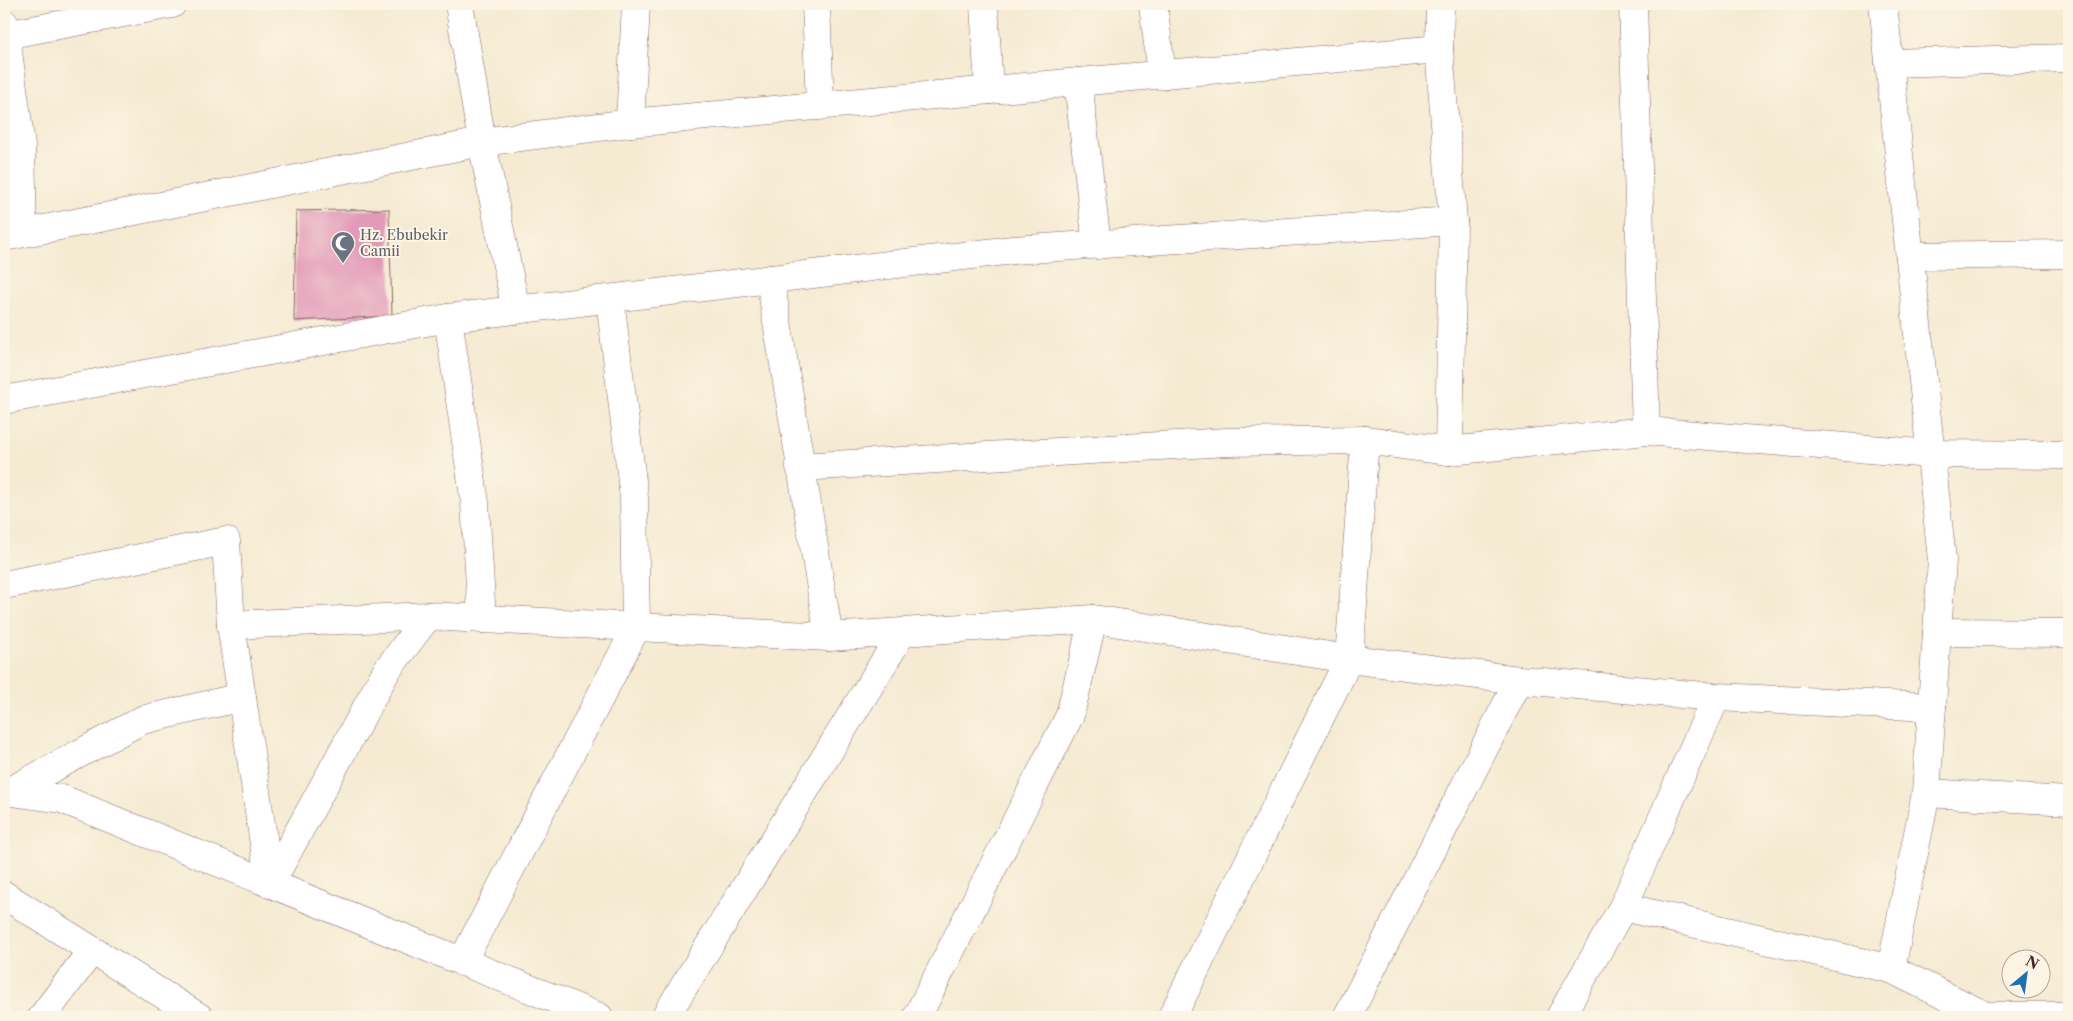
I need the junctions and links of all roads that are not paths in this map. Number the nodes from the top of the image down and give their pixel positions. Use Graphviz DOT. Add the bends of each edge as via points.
graph roads {
  1 [pos="172,4"];
  2 [pos="460,4"];
  3 [pos="636,4"];
  4 [pos="816,4"];
  5 [pos="984,4"];
  6 [pos="1153,4"];
  7 [pos="1440,4"];
  8 [pos="1633,4"];
  9 [pos="1883,4"];
  10 [pos="5,29"];
  11 [pos="1439,49"];
  12 [pos="2069,58"];
  13 [pos="1889,63"];
  14 [pos="1162,75"];
  15 [pos="1078,82"];
  16 [pos="989,90"];
  17 [pos="820,106"];
  18 [pos="630,123"];
  19 [pos="482,142"];
  20 [pos="1453,221"];
  21 [pos="14,235"];
  22 [pos="1097,245"];
  23 [pos="2069,254"];
  24 [pos="1910,256"];
  25 [pos="770,279"];
  26 [pos="610,299"];
  27 [pos="516,310"];
  28 [pos="448,318"];
  29 [pos="4,400"];
  30 [pos="1646,432"];
  31 [pos="1365,440"];
  32 [pos="1449,451"];
  33 [pos="1931,454"];
  34 [pos="2069,455"];
  35 [pos="800,467"];
  36 [pos="4,585"];
  37 [pos="428,616"];
  38 [pos="482,619"];
  39 [pos="1093,619"];
  40 [pos="231,625"];
  41 [pos="636,628"];
  42 [pos="902,632"];
  43 [pos="1937,632"];
  44 [pos="2069,632"];
  45 [pos="829,637"];
  46 [pos="1350,659"];
  47 [pos="1519,680"];
  48 [pos="242,697"];
  49 [pos="1716,697"];
  50 [pos="1932,707"];
  51 [pos="6,792"];
  52 [pos="1926,793"];
  53 [pos="2069,802"];
  54 [pos="270,884"];
  55 [pos="4,895"];
  56 [pos="1623,907"];
  57 [pos="92,950"];
  58 [pos="462,962"];
  59 [pos="1891,969"];
  60 [pos="2069,1016"];
  61 [pos="42,1017"];
  62 [pos="199,1017"];
  63 [pos="599,1017"];
  64 [pos="665,1017"];
  65 [pos="917,1017"];
  66 [pos="1172,1017"];
  67 [pos="1347,1017"];
  68 [pos="1560,1017"];
  69 [pos="1986,1017"];
  1 -- 10 [label="street"];
  2 -- 19 [label="street"];
  3 -- 18 [label="street"];
  4 -- 17 [label="street"];
  5 -- 16 [label="street"];
  6 -- 14 [label="street"];
  7 -- 11 [label="street"];
  8 -- 30 [label="street"];
  9 -- 13 [label="street"];
  10 -- 21 [label="street" via="21,146"];
  11 -- 14 [label="street"];
  11 -- 20 [label="street"];
  12 -- 13 [label="street"];
  13 -- 24 [label="street"];
  14 -- 15 [label="street"];
  15 -- 16 [label="street"];
  15 -- 22 [label="street"];
  16 -- 17 [label="street"];
  17 -- 18 [label="street"];
  18 -- 19 [label="street"];
  19 -- 21 [label="street"];
  19 -- 27 [label="street"];
  20 -- 22 [label="street"];
  20 -- 32 [label="street"];
  22 -- 25 [label="street" via="1013,250"];
  23 -- 24 [label="street"];
  24 -- 33 [label="street"];
  25 -- 26 [label="street"];
  25 -- 35 [label="street"];
  26 -- 27 [label="street"];
  26 -- 41 [label="street" via="634,498"];
  27 -- 28 [label="street"];
  28 -- 29 [label="street"];
  28 -- 38 [label="street" via="475,503"];
  30 -- 32 [label="street"];
  30 -- 33 [label="street"];
  31 -- 32 [label="street"];
  31 -- 35 [label="street" via="1227,442"];
  31 -- 46 [label="street"];
  33 -- 34 [label="street"];
  33 -- 43 [label="street" via="1942,560"];
  35 -- 45 [label="street"];
  36 -- 40 [label="street" via="226,541"];
  37 -- 38 [label="street"];
  37 -- 40 [label="street"];
  37 -- 54 [label="street" via="387,670"];
  38 -- 41 [label="street"];
  39 -- 42 [label="street"];
  39 -- 46 [label="street"];
  39 -- 65 [label="street" via="1070,715"];
  40 -- 48 [label="street"];
  41 -- 45 [label="street"];
  41 -- 58 [label="street"];
  42 -- 45 [label="street"];
  42 -- 64 [label="street"];
  43 -- 44 [label="street"];
  43 -- 50 [label="street"];
  46 -- 47 [label="street"];
  46 -- 66 [label="street"];
  47 -- 49 [label="street"];
  47 -- 67 [label="street"];
  48 -- 51 [label="street" via="142,720"];
  48 -- 54 [label="street"];
  49 -- 50 [label="street"];
  49 -- 56 [label="street"];
  50 -- 52 [label="street"];
  51 -- 54 [label="street" via="62,799"];
  52 -- 53 [label="street"];
  52 -- 59 [label="street"];
  54 -- 58 [label="street"];
  55 -- 57 [label="street"];
  56 -- 59 [label="street"];
  56 -- 68 [label="street"];
  57 -- 61 [label="street"];
  57 -- 62 [label="street"];
  58 -- 63 [label="street"];
  59 -- 69 [label="street"];
  60 -- 69 [label="street"];
}
